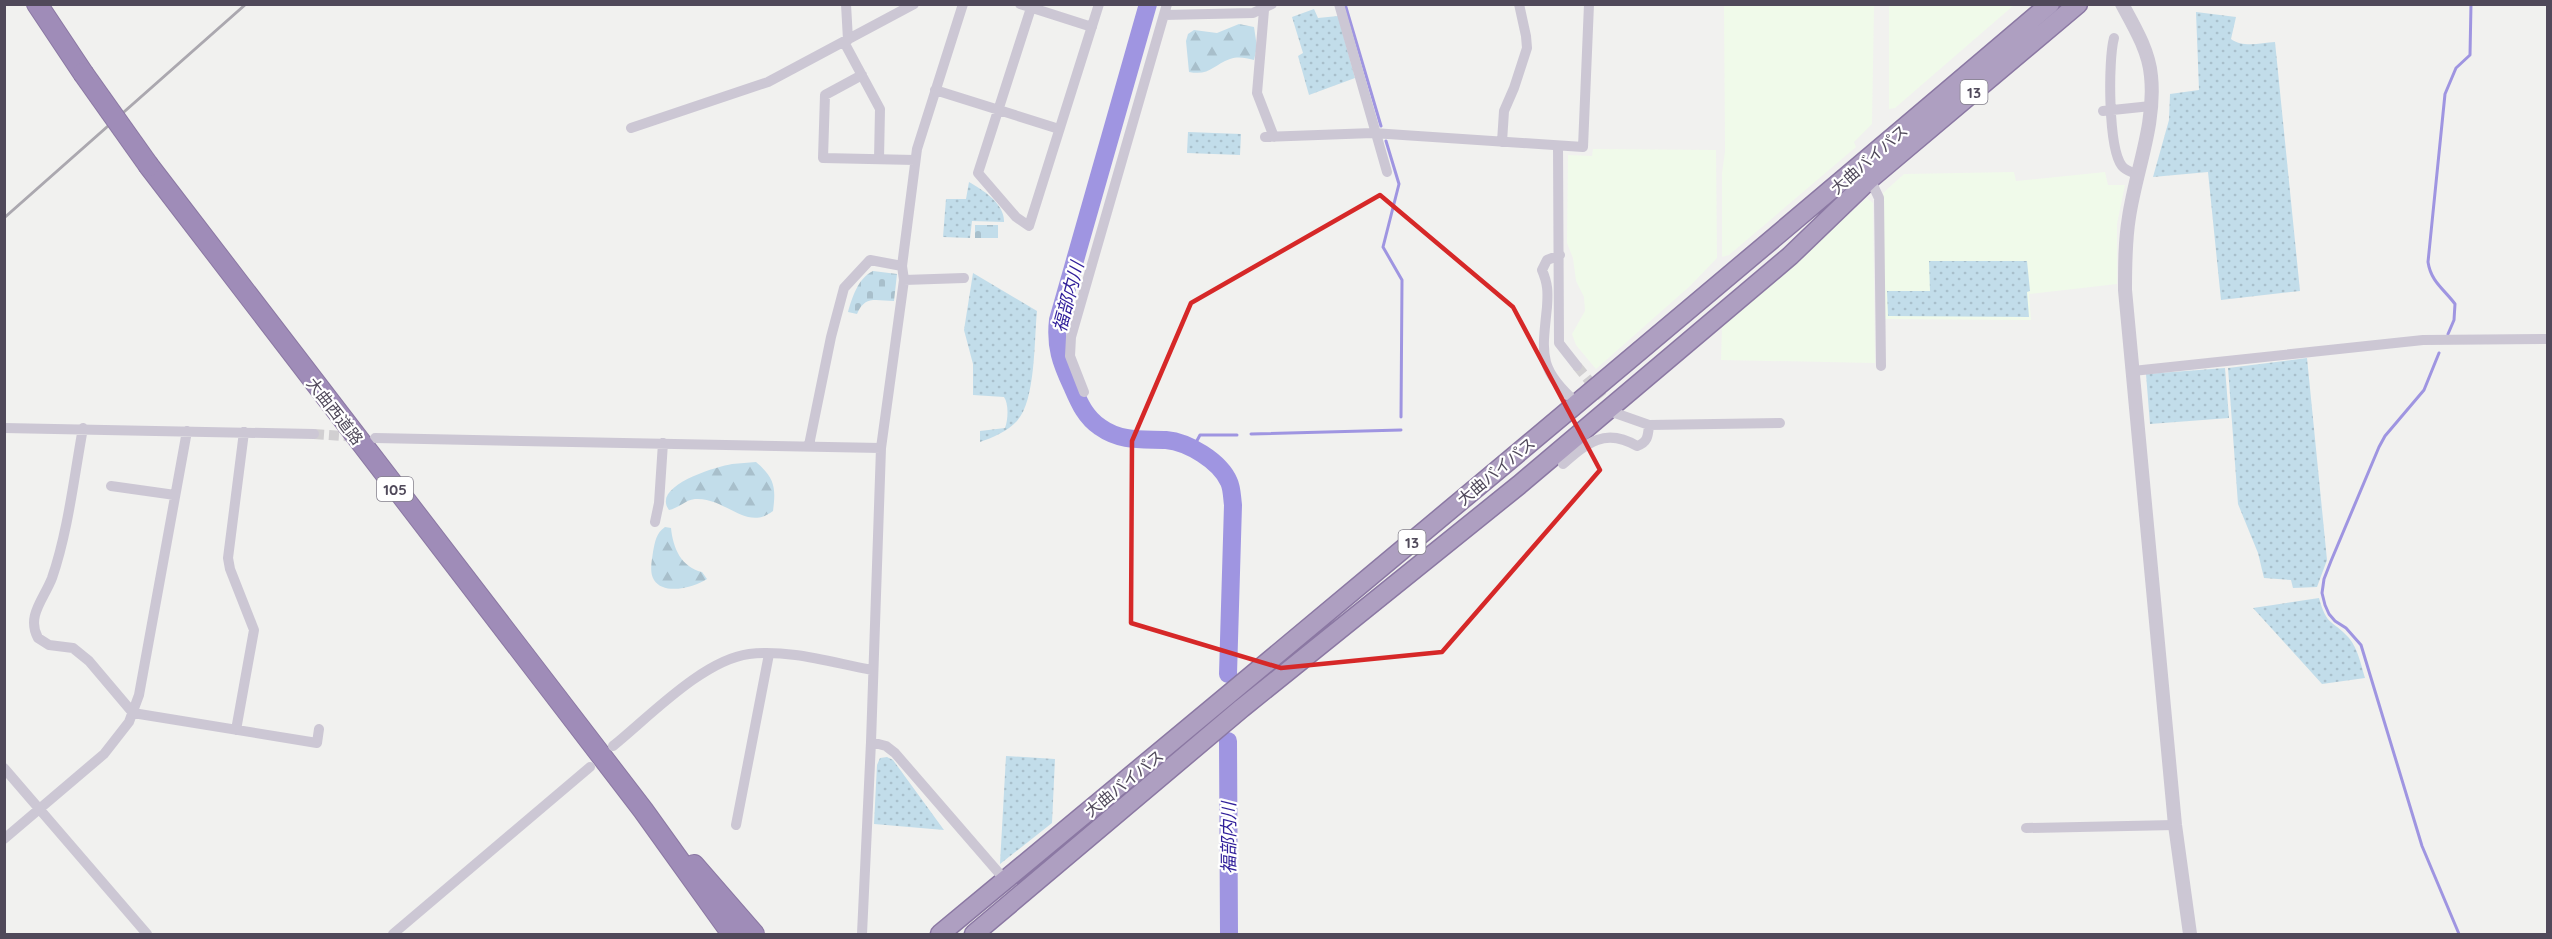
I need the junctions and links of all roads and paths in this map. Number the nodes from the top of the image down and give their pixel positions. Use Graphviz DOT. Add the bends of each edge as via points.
graph roads {
  1 [pos="37,4"];
  2 [pos="846,4"];
  3 [pos="914,4"];
  4 [pos="963,4"];
  5 [pos="1020,4"];
  6 [pos="1099,4"];
  7 [pos="1339,4"];
  8 [pos="1519,4"];
  9 [pos="1588,4"];
  10 [pos="2050,4"];
  11 [pos="2078,4"];
  12 [pos="2122,4"];
  13 [pos="1268,7"];
  14 [pos="1031,8"];
  15 [pos="1165,10"];
  16 [pos="1092,27"];
  17 [pos="2114,38"];
  18 [pos="846,41"];
  19 [pos="862,75"];
  20 [pos="935,90"];
  21 [pos="2151,106"];
  22 [pos="999,110"];
  23 [pos="2108,110"];
  24 [pos="631,128"];
  25 [pos="1059,129"];
  26 [pos="1377,134"];
  27 [pos="1503,142"];
  28 [pos="1558,146"];
  29 [pos="879,159"];
  30 [pos="915,160"];
  31 [pos="1387,172"];
  32 [pos="2138,175"];
  33 [pos="1870,178"];
  34 [pos="1560,255"];
  35 [pos="902,266"];
  36 [pos="964,278"];
  37 [pos="904,280"];
  38 [pos="2547,339"];
  39 [pos="1577,366"];
  40 [pos="1881,366"];
  41 [pos="2133,371"];
  42 [pos="1084,392"];
  43 [pos="1577,403"];
  44 [pos="1615,413"];
  45 [pos="1780,423"];
  46 [pos="1648,425"];
  47 [pos="4,428"];
  48 [pos="83,428"];
  49 [pos="187,430"];
  50 [pos="244,432"];
  51 [pos="314,434"];
  52 [pos="375,438"];
  53 [pos="663,443"];
  54 [pos="809,445"];
  55 [pos="881,448"];
  56 [pos="1561,450"];
  57 [pos="111,486"];
  58 [pos="175,495"];
  59 [pos="655,522"];
  60 [pos="769,654"];
  61 [pos="872,670"];
  62 [pos="133,713"];
  63 [pos="319,729"];
  64 [pos="236,730"];
  65 [pos="871,742"];
  66 [pos="613,746"];
  67 [pos="590,767"];
  68 [pos="4,768"];
  69 [pos="40,809"];
  70 [pos="643,810"];
  71 [pos="736,825"];
  72 [pos="2175,825"];
  73 [pos="2026,828"];
  74 [pos="4,839"];
  75 [pos="1005,880"];
  76 [pos="147,934"];
  77 [pos="393,934"];
  78 [pos="732,934"];
  79 [pos="754,934"];
  80 [pos="862,934"];
  81 [pos="940,934"];
  82 [pos="974,934"];
  83 [pos="2190,934"];
  1 -- 70 [label="highway, 大曲西道路 / 105, bridge" via="149,166"];
  2 -- 18 [label="street"];
  3 -- 18 [label="street"];
  4 -- 20 [label="street"];
  5 -- 14 [label="street"];
  6 -- 16 [label="street"];
  7 -- 26 [label="street"];
  8 -- 27 [label="street" via="1527,48 1504,111"];
  9 -- 28 [label="street" via="1583,147"];
  10 -- 43 [label="highway, 大曲バイパス / 13"];
  11 -- 33 [label="highway, 大曲バイパス / 13"];
  12 -- 21 [label="street" via="2145,52 2151,74"];
  13 -- 15 [label="street" via="1253,13"];
  13 -- 26 [label="street" via="1257,93 1270,137"];
  14 -- 16 [label="street"];
  14 -- 22 [label="street"];
  15 -- 42 [label="street" via="1071,337 1070,356"];
  16 -- 25 [label="street"];
  17 -- 23 [label="street"];
  18 -- 19 [label="street"];
  18 -- 24 [label="street" via="768,82"];
  19 -- 29 [label="street" via="880,109"];
  19 -- 29 [label="street" via="825,95 823,158"];
  20 -- 22 [label="street"];
  20 -- 30 [label="street"];
  21 -- 23 [label="street"];
  21 -- 32 [label="street"];
  22 -- 25 [label="street"];
  22 -- 25 [label="street" via="978,173 1016,218 1029,226"];
  23 -- 32 [label="street" via="2117,157 2126,170"];
  26 -- 27 [label="street"];
  26 -- 31 [label="street"];
  27 -- 28 [label="street"];
  28 -- 34 [label="street"];
  29 -- 30 [label="street"];
  30 -- 35 [label="street"];
  32 -- 41 [label="street" via="2125,254"];
  33 -- 40 [label="street" via="1879,198"];
  33 -- 56 [label="highway, 大曲バイパス / 13" via="1790,256"];
  34 -- 39 [label="street" via="1559,343"];
  34 -- 43 [label="street" via="1547,260 1542,270 1549,285 1543,353 1551,375"];
  35 -- 37 [label="street"];
  35 -- 54 [label="street" via="870,260 844,288"];
  36 -- 37 [label="street"];
  37 -- 55 [label="street"];
  38 -- 41 [label="street" via="2423,340"];
  41 -- 72 [label="street"];
  43 -- 75 [label="highway, 大曲バイパス / 13"];
  44 -- 46 [label="street"];
  45 -- 46 [label="street"];
  46 -- 56 [label="street" via="1648,437 1637,446 1612,437 1596,439 1563,464"];
  47 -- 48 [label="street"];
  48 -- 49 [label="street"];
  48 -- 62 [label="street" via="65,533 33,626 42,642 69,646 89,661"];
  49 -- 50 [label="street"];
  49 -- 58 [label="street"];
  50 -- 51 [label="street"];
  50 -- 64 [label="street" via="228,558 254,630"];
  52 -- 53 [label="street"];
  53 -- 54 [label="street"];
  53 -- 59 [label="street"];
  54 -- 55 [label="street"];
  55 -- 61 [label="street"];
  56 -- 82 [label="highway, 大曲バイパス / 13" via="1242,708"];
  57 -- 58 [label="street"];
  58 -- 62 [label="street"];
  60 -- 61 [label="street"];
  60 -- 66 [label="street" via="747,654 702,673"];
  60 -- 71 [label="street"];
  61 -- 65 [label="street"];
  62 -- 64 [label="street"];
  62 -- 69 [label="street" via="104,754"];
  63 -- 64 [label="street" via="317,743"];
  65 -- 75 [label="street" via="895,753"];
  65 -- 80 [label="street"];
  67 -- 77 [label="street"];
  68 -- 69 [label="street"];
  69 -- 74 [label="street"];
  69 -- 76 [label="street"];
  70 -- 78 [label="highway"];
  70 -- 79 [label="highway"];
  72 -- 73 [label="street"];
  72 -- 83 [label="street"];
  75 -- 81 [label="highway, 大曲バイパス / 13"];
}
